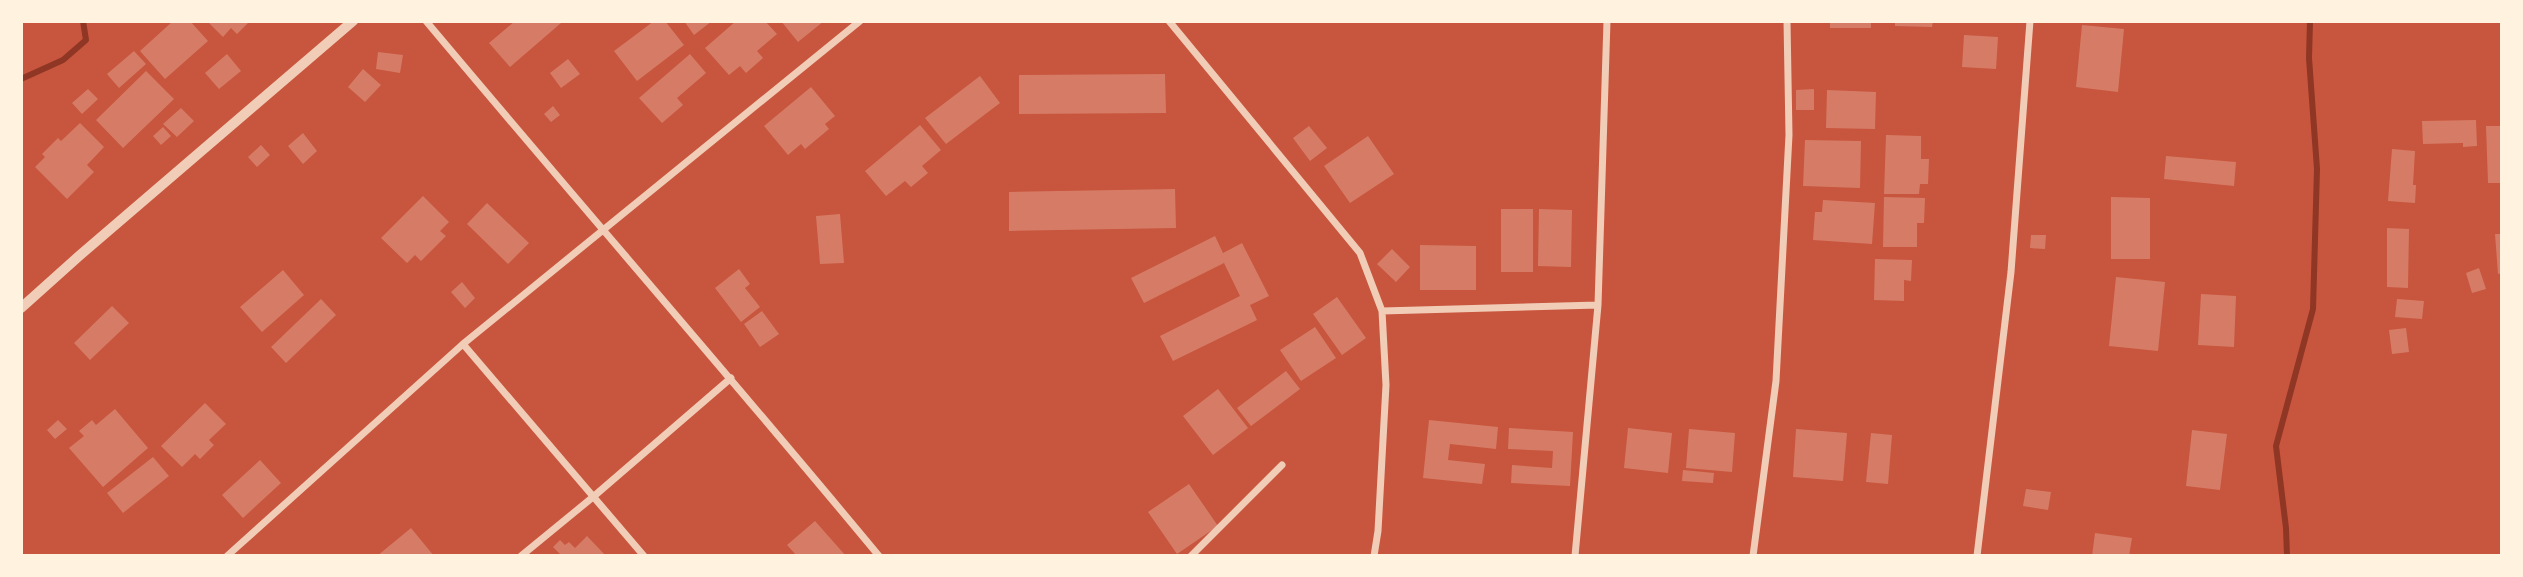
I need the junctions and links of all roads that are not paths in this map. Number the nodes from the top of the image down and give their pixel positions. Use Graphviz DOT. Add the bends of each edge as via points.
graph roads {
  1 [pos="353,21"];
  2 [pos="426,21"];
  3 [pos="860,21"];
  4 [pos="1169,21"];
  5 [pos="1607,21"];
  6 [pos="1787,21"];
  7 [pos="2030,21"];
  8 [pos="602,230"];
  9 [pos="1598,305"];
  10 [pos="21,308"];
  11 [pos="1382,311"];
  12 [pos="463,344"];
  13 [pos="731,377"];
  14 [pos="1282,465"];
  15 [pos="593,497"];
  16 [pos="227,556"];
  17 [pos="521,556"];
  18 [pos="644,556"];
  19 [pos="879,556"];
  20 [pos="1191,556"];
  21 [pos="1374,556"];
  22 [pos="1575,556"];
  23 [pos="1754,556"];
  24 [pos="1978,556"];
  1 -- 10 [label="street"];
  2 -- 8 [label="street"];
  3 -- 8 [label="street"];
  4 -- 11 [label="street" via="1360,253"];
  5 -- 9 [label="street"];
  6 -- 23 [label="street" via="1789,135 1776,367"];
  7 -- 24 [label="street" via="2011,272"];
  8 -- 12 [label="street"];
  8 -- 13 [label="street"];
  9 -- 11 [label="street"];
  9 -- 22 [label="street"];
  11 -- 21 [label="street" via="1387,386"];
  12 -- 15 [label="street"];
  12 -- 16 [label="street"];
  13 -- 15 [label="street"];
  13 -- 19 [label="street"];
  14 -- 20 [label="street"];
  15 -- 17 [label="street"];
  15 -- 18 [label="street"];
}
